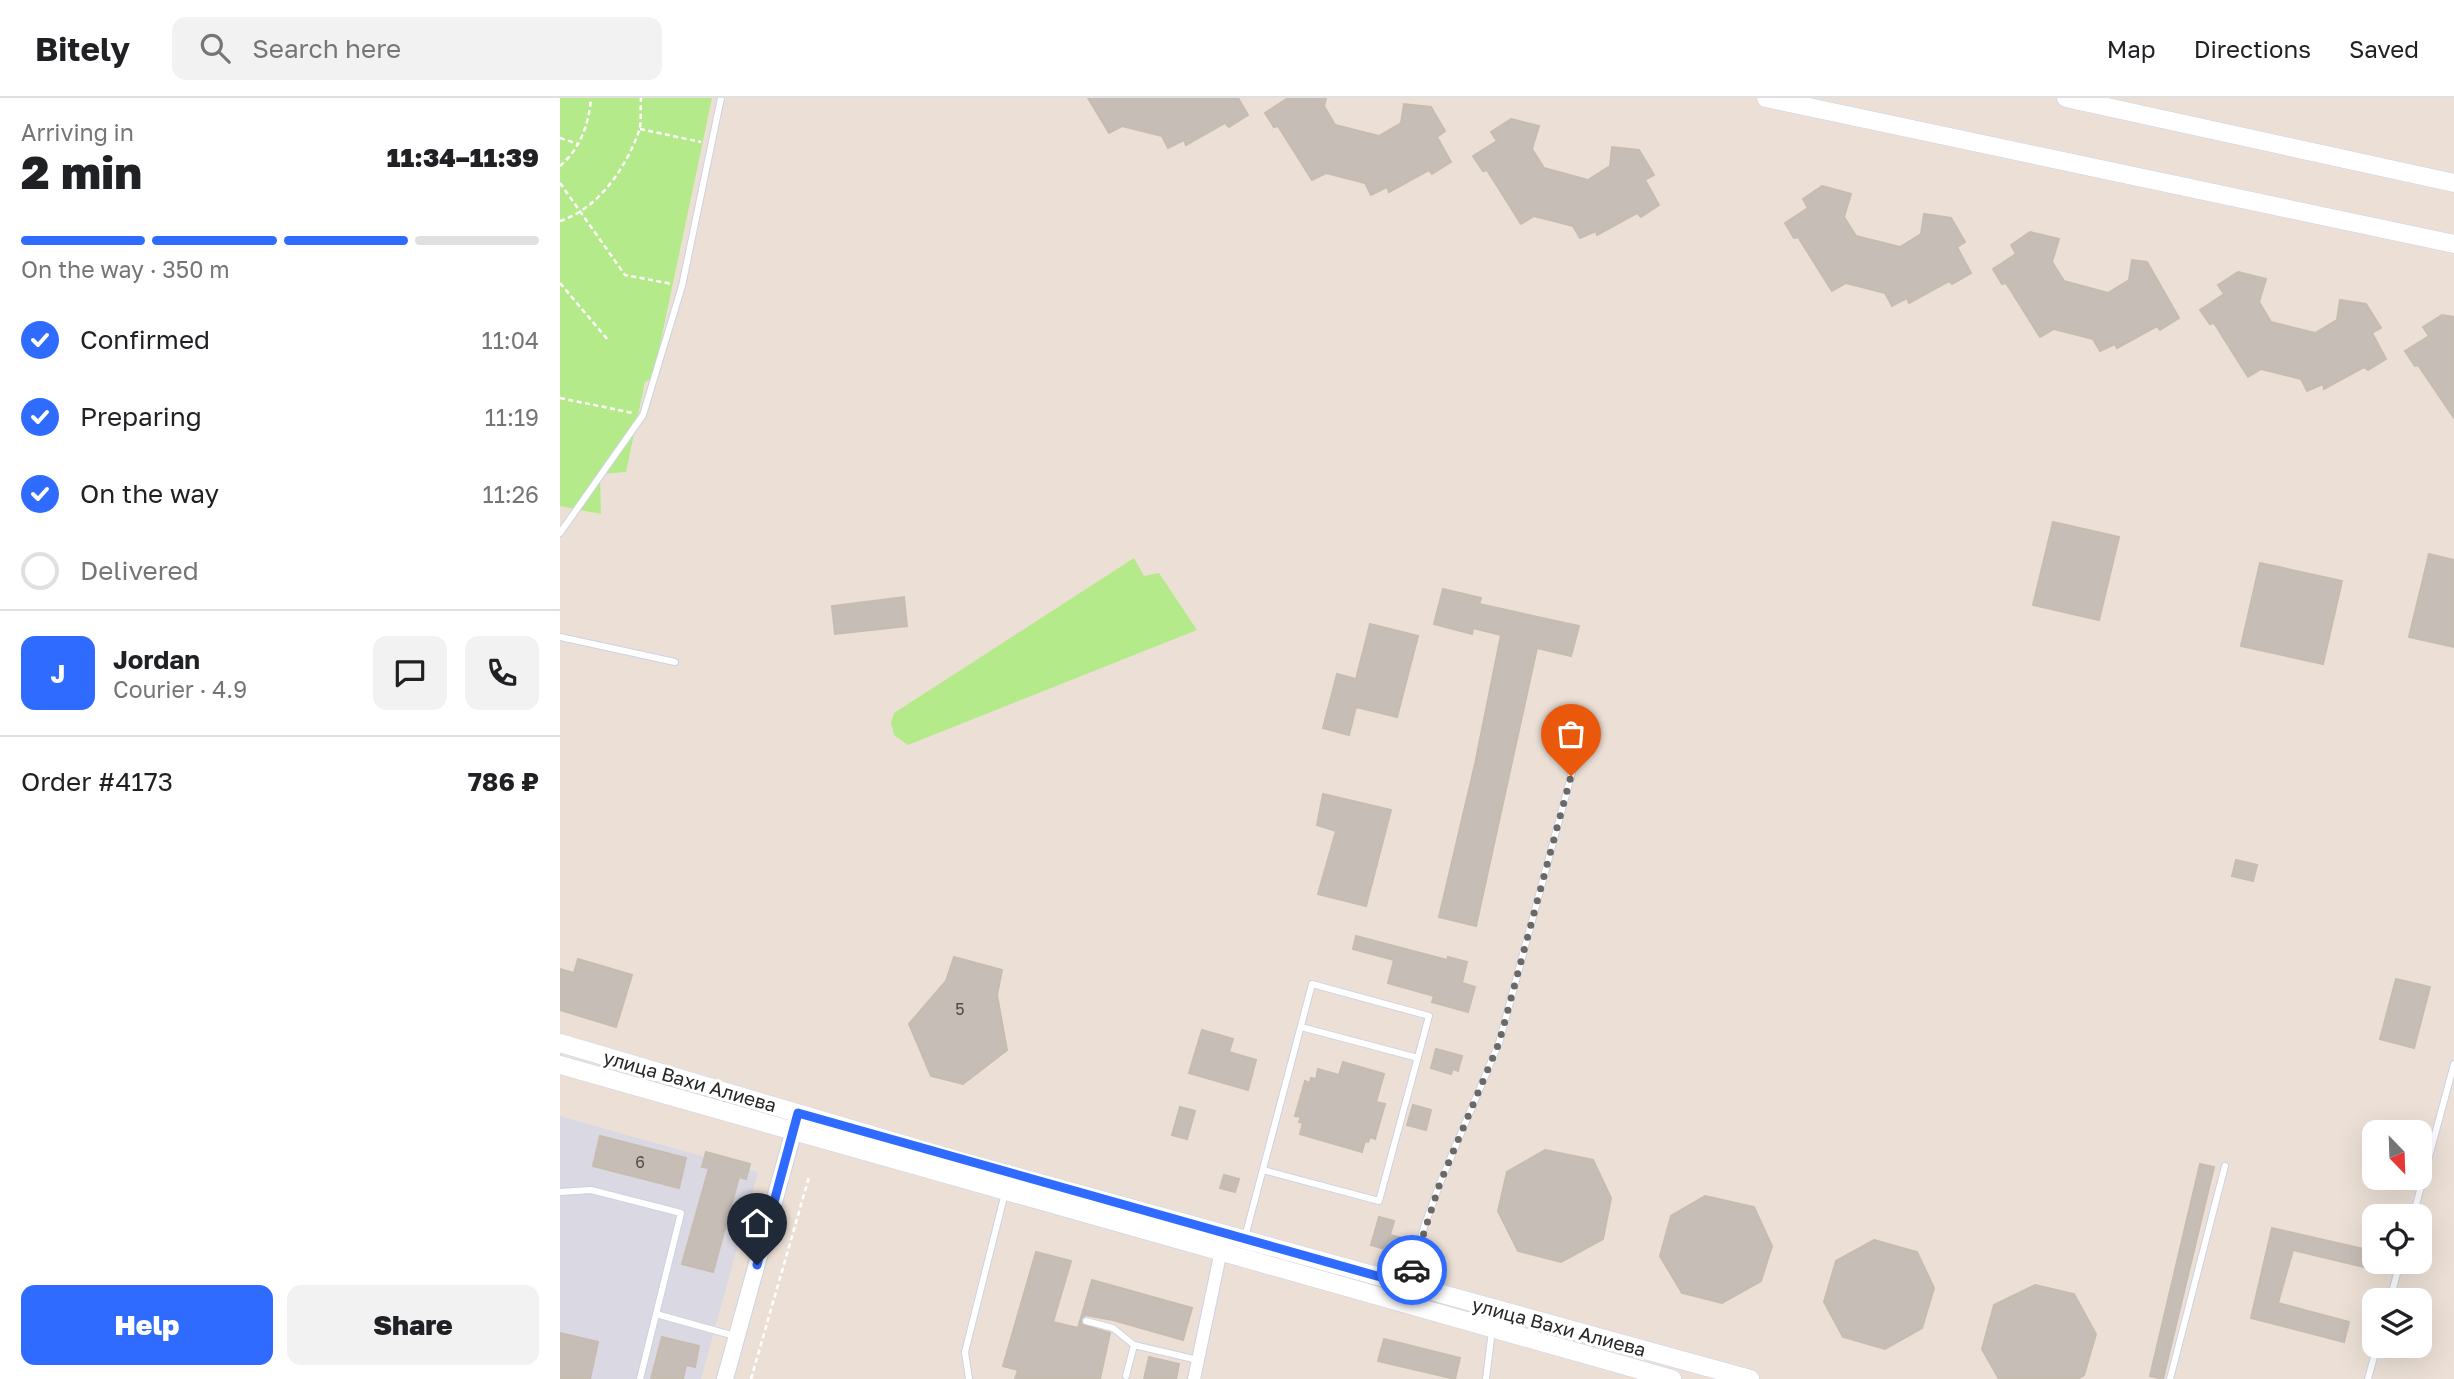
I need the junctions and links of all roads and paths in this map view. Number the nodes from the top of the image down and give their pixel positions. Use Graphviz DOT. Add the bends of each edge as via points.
graph roads {
  1 [pos="591,98"];
  2 [pos="641,98"];
  3 [pos="721,98"];
  4 [pos="1766,98"];
  5 [pos="2066,98"];
  6 [pos="640,129"];
  7 [pos="560,138"];
  8 [pos="578,144"];
  9 [pos="711,144"];
  10 [pos="560,166"];
  11 [pos="560,183"];
  12 [pos="2454,183"];
  13 [pos="581,210"];
  14 [pos="560,221"];
  15 [pos="2454,244"];
  16 [pos="560,283"];
  17 [pos="682,286"];
  18 [pos="608,341"];
  19 [pos="560,398"];
  20 [pos="643,415"];
  21 [pos="560,533"];
  22 [pos="560,637"];
  23 [pos="676,662"];
  24 [pos="1578,750"];
  25 [pos="1301,1027"];
  26 [pos="560,1043"];
  27 [pos="1418,1058"];
  28 [pos="2454,1064"];
  29 [pos="560,1065"];
  30 [pos="798,1113"];
  31 [pos="794,1131"];
  32 [pos="2225,1166"];
  33 [pos="1263,1170"];
  34 [pos="809,1177"];
  35 [pos="1006,1191"];
  36 [pos="560,1192"];
  37 [pos="2416,1204"];
  38 [pos="1225,1232"];
  39 [pos="1245,1237"];
  40 [pos="1221,1251"];
  41 [pos="1409,1285"];
  42 [pos="656,1314"];
  43 [pos="1086,1321"];
  44 [pos="1493,1328"];
  45 [pos="737,1336"];
  46 [pos="1134,1345"];
  47 [pos="2374,1358"];
  48 [pos="1198,1360"];
  49 [pos="1126,1377"];
  50 [pos="640,1379"];
  51 [pos="726,1379"];
  52 [pos="751,1379"];
  53 [pos="969,1379"];
  54 [pos="1194,1379"];
  55 [pos="1486,1379"];
  56 [pos="1672,1379"];
  57 [pos="1751,1379"];
  58 [pos="2170,1379"];
  59 [pos="2368,1379"];
  1 -- 8 [label="path" via="590,118"];
  2 -- 6 [label="path"];
  3 -- 9 [label="lane"];
  4 -- 15 [label="main road"];
  5 -- 12 [label="main road"];
  6 -- 9 [label="path"];
  6 -- 13 [label="path" via="604,192"];
  7 -- 8 [label="path"];
  8 -- 10 [label="path"];
  9 -- 17 [label="lane"];
  11 -- 13 [label="path"];
  13 -- 14 [label="path"];
  13 -- 17 [label="path" via="625,275"];
  16 -- 18 [label="path"];
  17 -- 20 [label="lane"];
  19 -- 20 [label="path"];
  20 -- 21 [label="lane"];
  22 -- 23 [label="lane"];
  24 -- 41 [label="lane" via="1499,1043 1440,1183"];
  25 -- 27 [label="lane"];
  25 -- 27 [label="lane" via="1312,984 1429,1016"];
  25 -- 33 [label="lane"];
  26 -- 30 [label="main road, улица Вахи Алиева"];
  27 -- 33 [label="lane" via="1378,1201"];
  28 -- 37 [label="lane"];
  29 -- 31 [label="main road, улица Вахи Алиева"];
  30 -- 31 [label="street"];
  30 -- 38 [label="main road, улица Вахи Алиева"];
  31 -- 35 [label="main road, улица Вахи Алиева"];
  31 -- 45 [label="street"];
  32 -- 58 [label="lane"];
  33 -- 39 [label="lane"];
  34 -- 52 [label="path"];
  35 -- 40 [label="main road, улица Вахи Алиева"];
  35 -- 53 [label="lane" via="965,1352"];
  36 -- 42 [label="lane" via="591,1191 681,1213"];
  38 -- 39 [label="main road, улица Вахи Алиева"];
  38 -- 40 [label="street"];
  39 -- 41 [label="main road, улица Вахи Алиева"];
  40 -- 44 [label="main road, улица Вахи Алиева"];
  40 -- 48 [label="street"];
  41 -- 57 [label="main road, улица Вахи Алиева"];
  42 -- 45 [label="lane"];
  42 -- 50 [label="lane"];
  43 -- 46 [label="lane" via="1113,1328"];
  44 -- 55 [label="lane"];
  44 -- 56 [label="main road, улица Вахи Алиева"];
  45 -- 51 [label="street"];
  46 -- 48 [label="lane"];
  46 -- 49 [label="lane"];
  47 -- 59 [label="lane"];
  48 -- 54 [label="street"];
}
